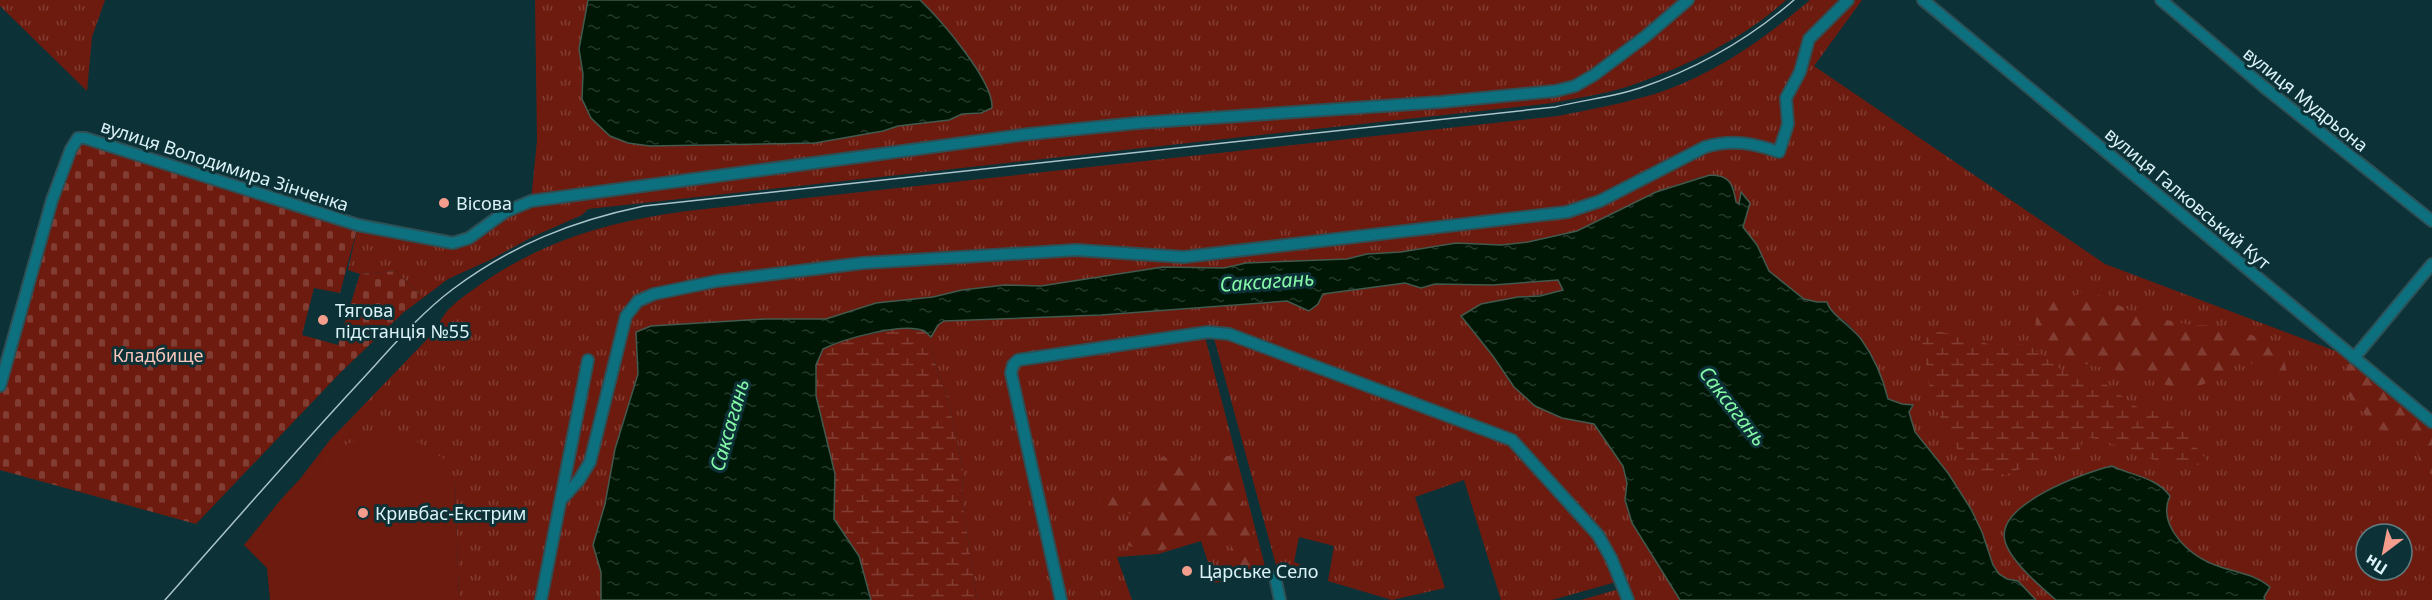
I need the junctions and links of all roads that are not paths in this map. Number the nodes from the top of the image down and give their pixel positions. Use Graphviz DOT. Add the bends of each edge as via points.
graph roads {
  1 [pos="1688,0"];
  2 [pos="1848,0"];
  3 [pos="1923,0"];
  4 [pos="2161,0"];
  5 [pos="2432,221"];
  6 [pos="2432,264"];
  7 [pos="2354,358"];
  8 [pos="588,360"];
  9 [pos="0,386"];
  10 [pos="2432,422"];
  11 [pos="561,500"];
  12 [pos="1275,577"];
  13 [pos="541,600"];
  14 [pos="1061,600"];
  15 [pos="1280,600"];
  16 [pos="1628,600"];
  1 -- 9 [label="street, вулиця Володимира Зінченка" via="1594,75 1575,86 1555,90 1029,134 531,201 505,212 469,238 453,243 358,225 78,138 52,200"];
  2 -- 11 [label="street" via="1809,39 1800,72 1786,98 1788,124 1779,152 1738,142 1715,144 1600,201 1567,212 1184,257 1076,250 863,263 717,281 654,294 638,301 626,316 590,462"];
  3 -- 7 [label="street, вулиця Галковський Кут"];
  4 -- 5 [label="street, вулиця Мудрьона"];
  6 -- 7 [label="street"];
  7 -- 10 [label="street, вулиця Галковський Кут"];
  8 -- 11 [label="street"];
  11 -- 13 [label="street"];
  12 -- 15 [label="street"];
  14 -- 16 [label="street" via="1012,365 1018,360 1208,332 1229,334 1512,440 1598,535"];
}
